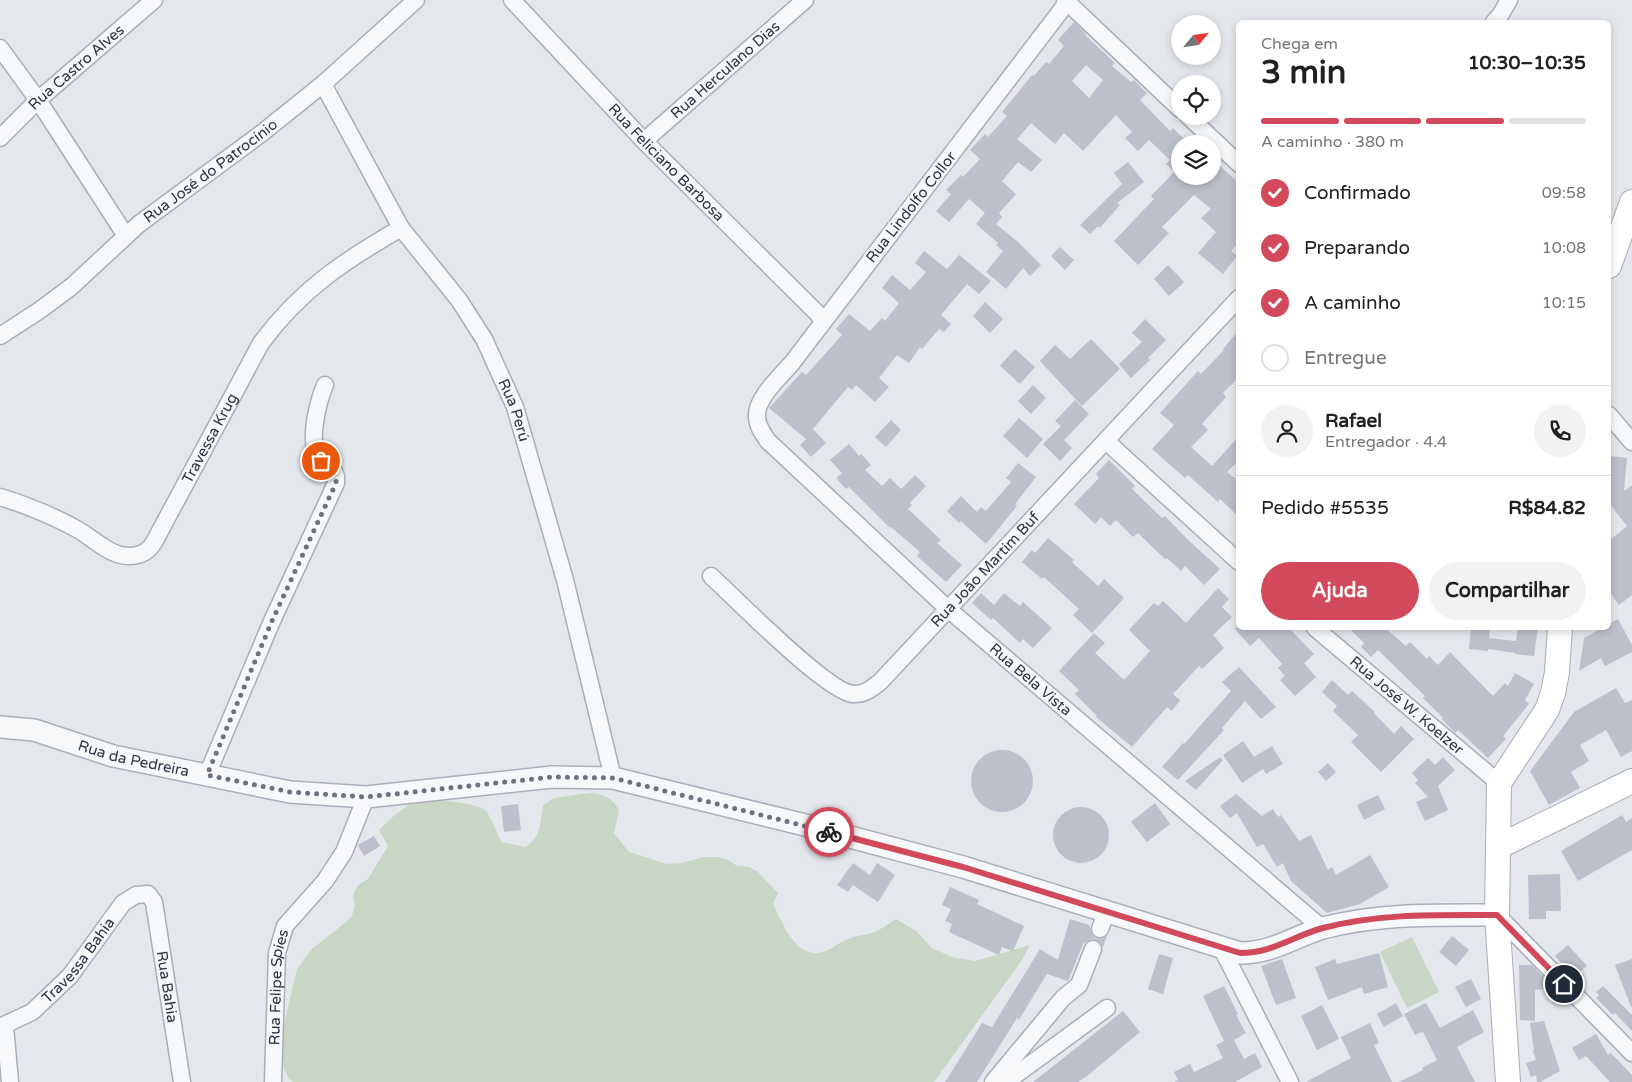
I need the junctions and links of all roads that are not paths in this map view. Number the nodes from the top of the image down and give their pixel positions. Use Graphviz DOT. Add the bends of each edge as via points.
graph roads {
  1 [pos="154,0"];
  2 [pos="416,0"];
  3 [pos="512,0"];
  4 [pos="805,0"];
  5 [pos="1509,0"];
  6 [pos="1067,1"];
  7 [pos="1496,20"];
  8 [pos="0,48"];
  9 [pos="323,84"];
  10 [pos="38,100"];
  11 [pos="1171,100"];
  12 [pos="1198,125"];
  13 [pos="0,138"];
  14 [pos="644,141"];
  15 [pos="1236,161"];
  16 [pos="1632,202"];
  17 [pos="401,228"];
  18 [pos="126,236"];
  19 [pos="1611,260"];
  20 [pos="1236,301"];
  21 [pos="824,320"];
  22 [pos="0,336"];
  23 [pos="325,385"];
  24 [pos="757,416"];
  25 [pos="1611,417"];
  26 [pos="1106,441"];
  27 [pos="1632,442"];
  28 [pos="0,496"];
  29 [pos="1236,559"];
  30 [pos="711,576"];
  31 [pos="948,609"];
  32 [pos="1317,630"];
  33 [pos="1560,630"];
  34 [pos="0,727"];
  35 [pos="207,775"];
  36 [pos="613,778"];
  37 [pos="1632,781"];
  38 [pos="1499,783"];
  39 [pos="366,797"];
  40 [pos="1498,847"];
  41 [pos="148,894"];
  42 [pos="1497,915"];
  43 [pos="1322,928"];
  44 [pos="1221,947"];
  45 [pos="1093,949"];
  46 [pos="1106,1008"];
  47 [pos="2,1026"];
  48 [pos="1632,1053"];
  49 [pos="10,1082"];
  50 [pos="182,1082"];
  51 [pos="274,1082"];
  52 [pos="993,1082"];
  53 [pos="1006,1082"];
  54 [pos="1290,1082"];
  55 [pos="1508,1082"];
  1 -- 10 [label="street, Rua Castro Alves"];
  2 -- 9 [label="street, Rua José do Patrocínio"];
  3 -- 14 [label="street, Rua Feliciano Barbosa"];
  4 -- 14 [label="street, Rua Herculano Dias"];
  5 -- 7 [label="street"];
  6 -- 11 [label="street"];
  6 -- 21 [label="street, Rua Lindolfo Collor"];
  8 -- 10 [label="street"];
  9 -- 17 [label="street, Rua Perú"];
  9 -- 18 [label="street, Rua José do Patrocínio"];
  10 -- 13 [label="street, Rua Castro Alves"];
  10 -- 18 [label="street"];
  12 -- 15 [label="street"];
  14 -- 21 [label="street, Rua Feliciano Barbosa"];
  16 -- 19 [label="main road"];
  17 -- 28 [label="street, Travessa Krug" via="350,258 279,319 262,343 154,545 140,555 118,554 76,528"];
  17 -- 36 [label="street, Rua Perú" via="459,300 484,339 515,407 565,580"];
  18 -- 22 [label="street, Rua José do Patrocínio" via="71,287"];
  20 -- 26 [label="street, Rua João Martim Buf"];
  21 -- 24 [label="street, Rua Lindolfo Collor" via="760,402"];
  23 -- 35 [label="street" via="315,414 315,446 321,461 334,471 336,483 272,621"];
  24 -- 31 [label="street, Rua Bela Vista" via="768,441"];
  25 -- 27 [label="street"];
  26 -- 29 [label="street"];
  26 -- 31 [label="street, Rua João Martim Buf"];
  30 -- 31 [label="street, Rua João Martim Buf" via="812,670 841,691 853,694 865,692 880,682"];
  31 -- 43 [label="street, Rua Bela Vista"];
  32 -- 38 [label="street, Rua José W. Koelzer"];
  33 -- 38 [label="main road" via="1557,672 1547,710"];
  34 -- 35 [label="street, Rua da Pedreira" via="34,730 113,756"];
  35 -- 39 [label="street, Rua da Pedreira" via="290,792"];
  36 -- 39 [label="street, Rua da Pedreira" via="552,777"];
  36 -- 44 [label="street, Rua da Pedreira" via="963,867 1104,920"];
  37 -- 40 [label="main road"];
  38 -- 40 [label="main road"];
  39 -- 51 [label="street, Rua Felipe Spies" via="344,852 325,881 285,926 277,953"];
  40 -- 42 [label="main road"];
  41 -- 47 [label="street, Travessa Bahia" via="136,894 123,903 70,976 32,1012"];
  41 -- 50 [label="street, Rua Bahia" via="154,902"];
  42 -- 43 [label="street, Rua da Pedreira" via="1405,915"];
  42 -- 48 [label="street"];
  42 -- 55 [label="main road"];
  43 -- 44 [label="street, Rua da Pedreira" via="1257,953 1240,953"];
  44 -- 54 [label="street"];
  45 -- 52 [label="street" via="1079,985 1063,998"];
  46 -- 53 [label="street"];
  47 -- 49 [label="street"];
}
